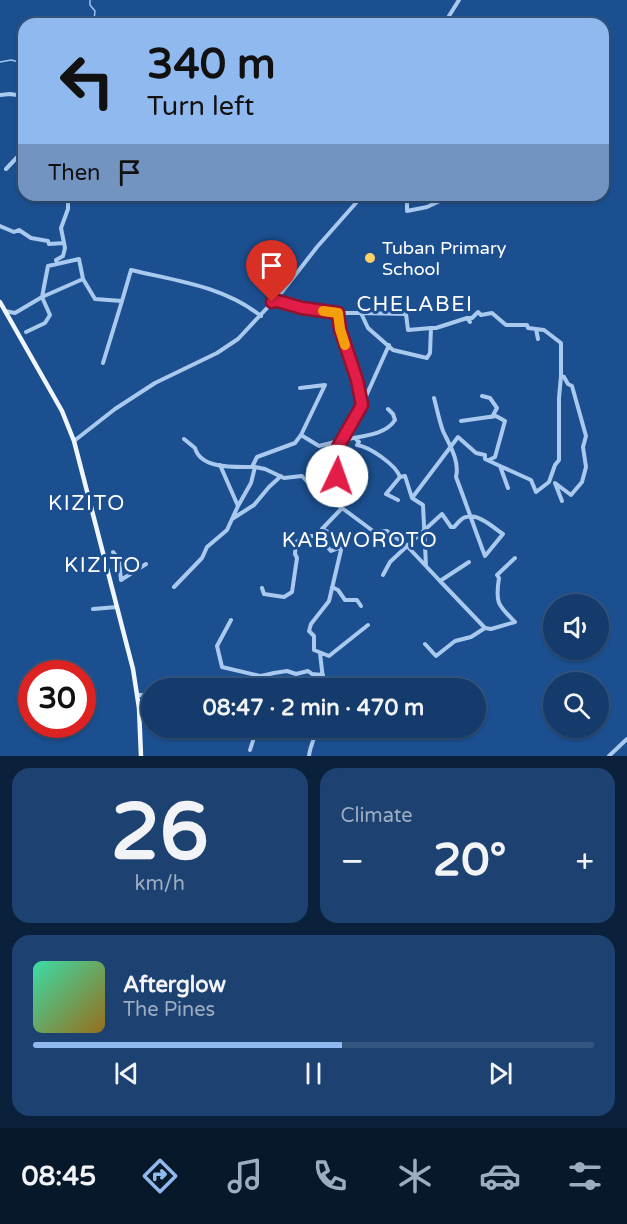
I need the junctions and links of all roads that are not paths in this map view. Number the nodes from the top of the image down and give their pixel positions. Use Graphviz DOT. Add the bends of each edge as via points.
graph roads {
  1 [pos="459,0"];
  2 [pos="448,18"];
  3 [pos="0,95"];
  4 [pos="18,95"];
  5 [pos="18,156"];
  6 [pos="6,169"];
  7 [pos="68,201"];
  8 [pos="358,201"];
  9 [pos="407,201"];
  10 [pos="440,201"];
  11 [pos="0,226"];
  12 [pos="64,243"];
  13 [pos="57,264"];
  14 [pos="83,279"];
  15 [pos="42,297"];
  16 [pos="274,300"];
  17 [pos="122,301"];
  18 [pos="0,302"];
  19 [pos="5,311"];
  20 [pos="338,313"];
  21 [pos="362,313"];
  22 [pos="261,316"];
  23 [pos="431,328"];
  24 [pos="536,329"];
  25 [pos="26,332"];
  26 [pos="538,339"];
  27 [pos="389,345"];
  28 [pos="104,363"];
  29 [pos="561,376"];
  30 [pos="300,388"];
  31 [pos="482,396"];
  32 [pos="434,398"];
  33 [pos="362,405"];
  34 [pos="388,409"];
  35 [pos="492,417"];
  36 [pos="461,422"];
  37 [pos="301,435"];
  38 [pos="354,438"];
  39 [pos="184,439"];
  40 [pos="342,440"];
  41 [pos="74,441"];
  42 [pos="338,447"];
  43 [pos="451,447"];
  44 [pos="488,460"];
  45 [pos="220,465"];
  46 [pos="500,466"];
  47 [pos="253,467"];
  48 [pos="281,476"];
  49 [pos="400,477"];
  50 [pos="507,488"];
  51 [pos="412,498"];
  52 [pos="398,500"];
  53 [pos="562,501"];
  54 [pos="238,506"];
  55 [pos="342,508"];
  56 [pos="471,517"];
  57 [pos="231,520"];
  58 [pos="424,530"];
  59 [pos="407,546"];
  60 [pos="339,548"];
  61 [pos="113,552"];
  62 [pos="515,558"];
  63 [pos="469,562"];
  64 [pos="146,564"];
  65 [pos="426,567"];
  66 [pos="383,575"];
  67 [pos="440,580"];
  68 [pos="174,586"];
  69 [pos="332,587"];
  70 [pos="262,588"];
  71 [pos="360,606"];
  72 [pos="117,607"];
  73 [pos="93,609"];
  74 [pos="231,620"];
  75 [pos="369,625"];
  76 [pos="485,628"];
  77 [pos="425,644"];
  78 [pos="320,652"];
  79 [pos="322,675"];
  80 [pos="260,676"];
  81 [pos="252,678"];
  82 [pos="322,678"];
  83 [pos="138,695"];
  84 [pos="254,738"];
  85 [pos="315,738"];
  86 [pos="627,739"];
  87 [pos="250,750"];
  88 [pos="141,756"];
  89 [pos="309,756"];
  90 [pos="609,756"];
  1 -- 2 [label="street"];
  3 -- 4 [label="street"];
  5 -- 6 [label="street"];
  7 -- 12 [label="street" via="61,228"];
  8 -- 16 [label="street"];
  9 -- 10 [label="street" via="407,211"];
  11 -- 12 [label="street" via="14,232 20,230 49,244"];
  12 -- 13 [label="street" via="63,256 56,260"];
  13 -- 14 [label="street" via="78,259"];
  13 -- 15 [label="street" via="48,266"];
  14 -- 15 [label="street"];
  14 -- 17 [label="street" via="95,299"];
  15 -- 19 [label="street" via="15,313"];
  15 -- 25 [label="street" via="50,315 45,323"];
  16 -- 20 [label="street"];
  16 -- 22 [label="street"];
  17 -- 22 [label="street" via="131,270 222,292"];
  17 -- 28 [label="street"];
  18 -- 19 [label="main road"];
  19 -- 41 [label="main road" via="62,411"];
  20 -- 21 [label="street"];
  20 -- 33 [label="street"];
  21 -- 23 [label="street" via="406,314 408,330"];
  21 -- 27 [label="street" via="368,328"];
  22 -- 41 [label="street" via="226,348 155,383"];
  23 -- 24 [label="street" via="468,320 478,312 492,313 506,325"];
  23 -- 27 [label="street" via="427,358 393,350"];
  24 -- 26 [label="street"];
  24 -- 29 [label="street" via="544,330 561,343"];
  27 -- 33 [label="street"];
  29 -- 46 [label="street" via="560,460 549,482 536,492 531,480"];
  29 -- 53 [label="street" via="572,386 586,436 582,482 571,495 555,483"];
  30 -- 37 [label="street" via="325,385"];
  31 -- 35 [label="street" via="490,398 497,408"];
  32 -- 43 [label="street"];
  33 -- 40 [label="street"];
  34 -- 38 [label="street" via="395,420 391,426"];
  35 -- 36 [label="street"];
  35 -- 44 [label="street" via="505,421 495,458"];
  37 -- 42 [label="street" via="319,446 335,442"];
  37 -- 47 [label="street" via="296,442 257,457"];
  38 -- 40 [label="street"];
  38 -- 49 [label="street" via="359,442 357,445 375,451"];
  39 -- 45 [label="street" via="203,459"];
  40 -- 42 [label="street"];
  41 -- 72 [label="main road"];
  42 -- 55 [label="street" via="334,482"];
  43 -- 44 [label="street" via="458,437"];
  43 -- 51 [label="street"];
  43 -- 56 [label="street" via="456,477"];
  44 -- 46 [label="street"];
  45 -- 47 [label="street"];
  45 -- 54 [label="street"];
  46 -- 50 [label="street"];
  47 -- 48 [label="street"];
  47 -- 54 [label="street" via="251,483"];
  48 -- 55 [label="street" via="302,476 317,492"];
  48 -- 57 [label="street" via="254,505"];
  49 -- 51 [label="street" via="405,476"];
  49 -- 52 [label="street" via="386,494"];
  51 -- 58 [label="street" via="423,505"];
  54 -- 57 [label="street"];
  55 -- 59 [label="street" via="373,531 387,531"];
  55 -- 60 [label="street" via="322,529 332,534"];
  56 -- 56 [label="street" via="476,534 485,556 503,534"];
  56 -- 58 [label="street" via="451,527 442,514"];
  57 -- 68 [label="street" via="227,530"];
  58 -- 59 [label="street"];
  58 -- 65 [label="street"];
  59 -- 65 [label="street"];
  59 -- 66 [label="street"];
  60 -- 69 [label="street"];
  60 -- 70 [label="street" via="330,551 318,536 307,536 296,542 292,592 284,597 264,594"];
  61 -- 64 [label="street" via="119,560 121,580"];
  62 -- 76 [label="street" via="497,576 496,597 515,622"];
  63 -- 67 [label="street"];
  65 -- 67 [label="street"];
  67 -- 76 [label="street"];
  69 -- 71 [label="street" via="345,600 357,600"];
  69 -- 78 [label="street" via="329,601 309,631 314,636 314,650"];
  72 -- 73 [label="street"];
  72 -- 83 [label="main road"];
  74 -- 80 [label="street" via="217,646 222,667"];
  75 -- 78 [label="street" via="329,656"];
  76 -- 77 [label="street" via="454,641 436,656"];
  78 -- 79 [label="street"];
  79 -- 80 [label="street" via="287,671"];
  79 -- 82 [label="street"];
  80 -- 81 [label="street"];
  83 -- 88 [label="main road"];
  84 -- 87 [label="street"];
  85 -- 89 [label="street"];
  86 -- 90 [label="street"];
}
